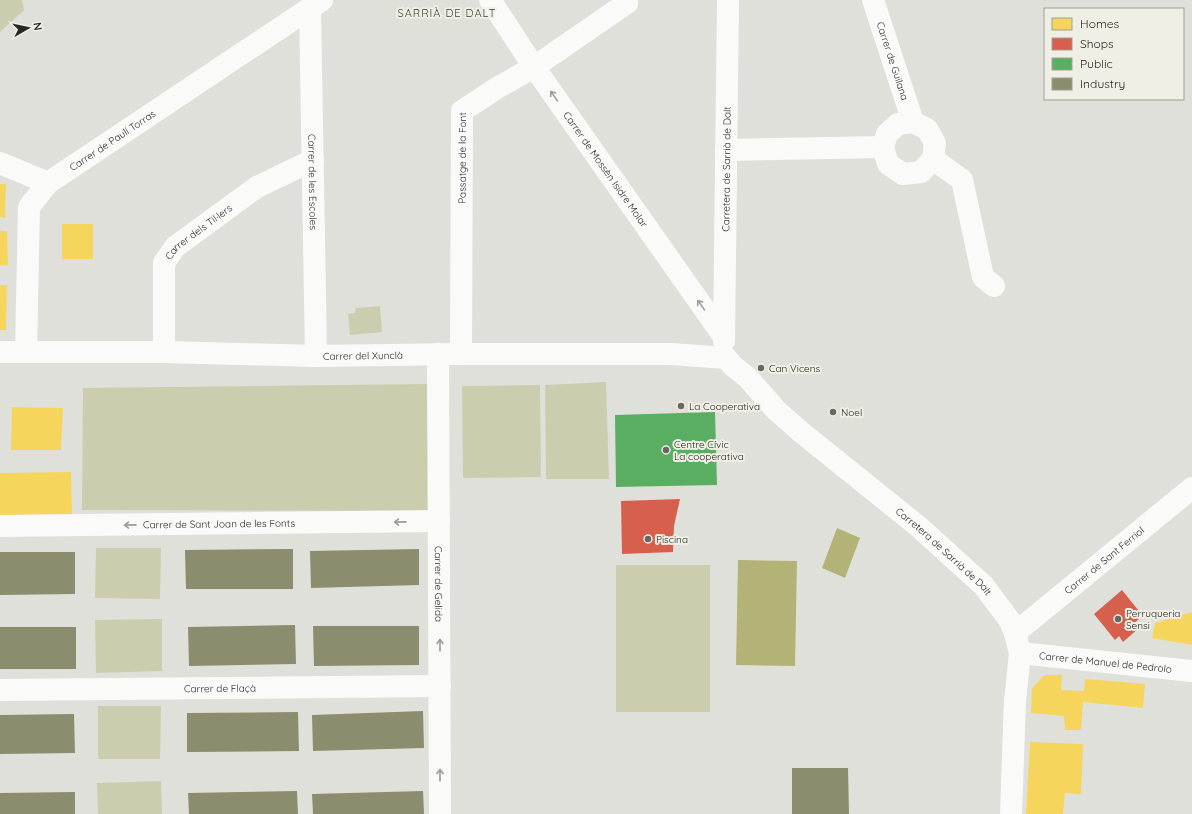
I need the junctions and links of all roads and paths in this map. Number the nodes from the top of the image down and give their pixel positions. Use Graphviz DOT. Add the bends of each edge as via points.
graph roads {
  1 [pos="490,0"];
  2 [pos="728,0"];
  3 [pos="873,0"];
  4 [pos="312,3"];
  5 [pos="627,3"];
  6 [pos="534,67"];
  7 [pos="912,122"];
  8 [pos="883,147"];
  9 [pos="726,150"];
  10 [pos="933,159"];
  11 [pos="313,160"];
  12 [pos="0,163"];
  13 [pos="48,183"];
  14 [pos="994,286"];
  15 [pos="725,347"];
  16 [pos="0,352"];
  17 [pos="26,352"];
  18 [pos="164,352"];
  19 [pos="438,354"];
  20 [pos="460,354"];
  21 [pos="316,356"];
  22 [pos="1192,488"];
  23 [pos="439,521"];
  24 [pos="0,526"];
  25 [pos="1018,643"];
  26 [pos="1192,671"];
  27 [pos="440,686"];
  28 [pos="0,690"];
  29 [pos="440,814"];
  30 [pos="1011,814"];
  1 -- 6 [label="street, Carrer de Mossèn Isidre Molar"];
  2 -- 9 [label="street, Carretera de Sarrià de Dalt"];
  3 -- 7 [label="street, Carrer de Guilana"];
  4 -- 11 [label="street, Carrer de les Escoles"];
  4 -- 13 [label="street, Carrer de Paulí Torras"];
  5 -- 6 [label="street, Passatge de la Font"];
  15 -- 6 [label="street, Carrer de Mossèn Isidre Molar, one-way"];
  6 -- 20 [label="street, Passatge de la Font" via="462,111"];
  7 -- 8 [label="street" via="898,124 887,134"];
  7 -- 10 [label="street" via="928,129 935,143"];
  8 -- 9 [label="street"];
  8 -- 10 [label="street" via="888,164 903,174 921,172"];
  9 -- 15 [label="street, Carretera de Sarrià de Dalt"];
  10 -- 14 [label="street" via="962,180 983,277"];
  11 -- 18 [label="street, Carrer dels Til·lers" via="257,187 175,247 164,263"];
  11 -- 21 [label="street, Carrer de les Escoles"];
  12 -- 13 [label="street"];
  13 -- 17 [label="street, Carrer de Paulí Torras" via="29,207"];
  15 -- 20 [label="street, Carrer del Xunclà" via="671,354"];
  15 -- 25 [label="street, Carretera de Sarrià de Dalt" via="733,366 747,377 777,411 919,527 984,586 1010,622"];
  16 -- 17 [label="street, Carrer del Xunclà"];
  17 -- 18 [label="street, Carrer del Xunclà"];
  18 -- 21 [label="street, Carrer del Xunclà"];
  19 -- 20 [label="street, Carrer del Xunclà"];
  19 -- 21 [label="street, Carrer del Xunclà"];
  19 -- 23 [label="street, Carrer de Gelida"];
  22 -- 25 [label="street, Carrer de Sant Ferriol" via="1121,545"];
  23 -- 24 [label="street, Carrer de Sant Joan de les Fonts, one-way"];
  27 -- 23 [label="street, Carrer de Gelida, one-way"];
  25 -- 26 [label="street, Carrer de Manuel de Pedrolo"];
  25 -- 30 [label="street"];
  27 -- 28 [label="street, Carrer de Flaçà"];
  29 -- 27 [label="street, Carrer de Gelida, one-way"];
}
